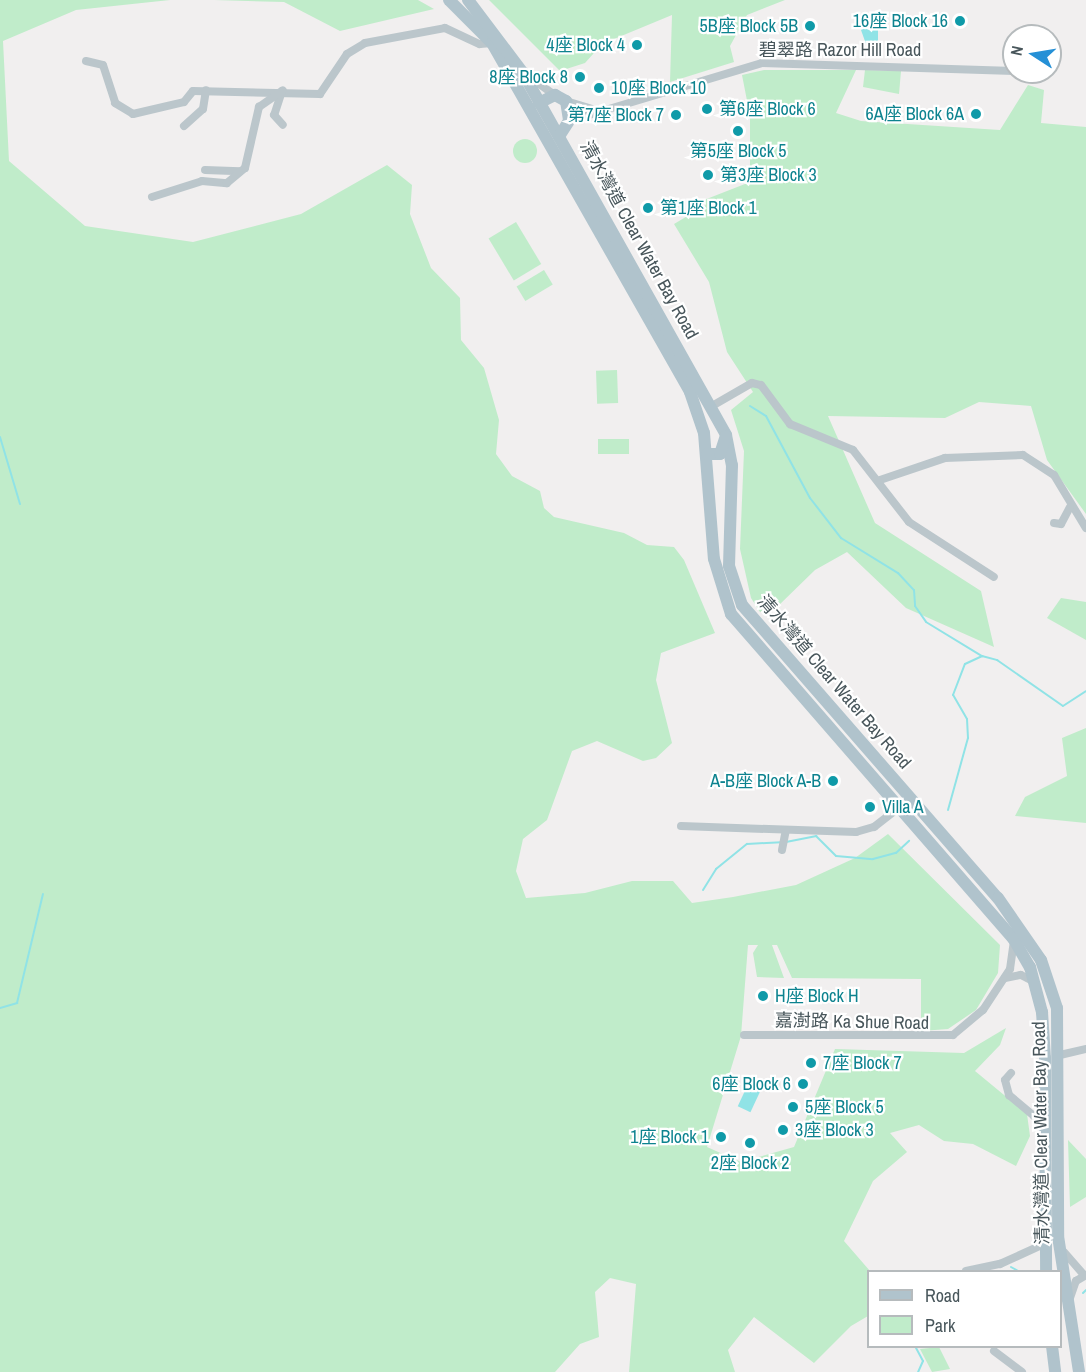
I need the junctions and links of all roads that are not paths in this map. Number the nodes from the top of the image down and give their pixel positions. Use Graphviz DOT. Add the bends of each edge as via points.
graph roads {
  1 [pos="449,0"];
  2 [pos="468,0"];
  3 [pos="468,14"];
  4 [pos="457,31"];
  5 [pos="486,43"];
  6 [pos="86,62"];
  7 [pos="1002,71"];
  8 [pos="524,73"];
  9 [pos="206,90"];
  10 [pos="283,90"];
  11 [pos="560,98"];
  12 [pos="539,103"];
  13 [pos="600,110"];
  14 [pos="569,121"];
  15 [pos="283,124"];
  16 [pos="541,125"];
  17 [pos="184,126"];
  18 [pos="560,135"];
  19 [pos="205,170"];
  20 [pos="240,171"];
  21 [pos="152,197"];
  22 [pos="712,406"];
  23 [pos="726,435"];
  24 [pos="707,454"];
  25 [pos="880,480"];
  26 [pos="1071,506"];
  27 [pos="1054,523"];
  28 [pos="1086,528"];
  29 [pos="994,577"];
  30 [pos="901,806"];
  31 [pos="681,826"];
  32 [pos="785,833"];
  33 [pos="783,848"];
  34 [pos="1014,938"];
  35 [pos="1004,978"];
  36 [pos="1036,983"];
  37 [pos="744,1035"];
  38 [pos="1086,1049"];
  39 [pos="1060,1055"];
  40 [pos="1011,1073"];
  41 [pos="1045,1114"];
  42 [pos="1058,1236"];
  43 [pos="1044,1244"];
  44 [pos="971,1270"];
  45 [pos="1046,1270"];
  46 [pos="1085,1275"];
  47 [pos="1069,1309"];
  48 [pos="1052,1348"];
  49 [pos="994,1351"];
  50 [pos="1022,1372"];
  51 [pos="1055,1372"];
  52 [pos="1079,1372"];
  1 -- 3 [label="main road, 清水灣道 Clear Water Bay Road"];
  2 -- 8 [label="main road, 清水灣道 Clear Water Bay Road"];
  3 -- 4 [label="street"];
  3 -- 5 [label="main road, 清水灣道 Clear Water Bay Road"];
  4 -- 5 [label="street"];
  4 -- 10 [label="street" via="436,30 365,43 347,54 320,94"];
  5 -- 16 [label="main road, 清水灣道 Clear Water Bay Road"];
  6 -- 9 [label="street" via="103,65 116,103 133,114 184,102 193,91"];
  7 -- 13 [label="street, 碧翠路 Razor Hill Road" via="762,63"];
  8 -- 11 [label="street"];
  8 -- 12 [label="main road, 清水灣道 Clear Water Bay Road"];
  9 -- 10 [label="street"];
  9 -- 17 [label="street" via="203,109"];
  10 -- 15 [label="street" via="274,115"];
  10 -- 20 [label="street" via="254,116 248,160"];
  11 -- 12 [label="main road"];
  11 -- 13 [label="street"];
  11 -- 14 [label="main road"];
  12 -- 16 [label="main road"];
  12 -- 18 [label="main road, 清水灣道 Clear Water Bay Road"];
  13 -- 14 [label="street, 碧翠路 Razor Hill Road"];
  14 -- 18 [label="main road"];
  16 -- 24 [label="main road, 清水灣道 Clear Water Bay Road" via="690,392"];
  18 -- 22 [label="main road, 清水灣道 Clear Water Bay Road"];
  19 -- 20 [label="street"];
  20 -- 21 [label="street" via="227,183 202,181"];
  22 -- 23 [label="main road, 清水灣道 Clear Water Bay Road"];
  22 -- 25 [label="street" via="748,384 762,384 790,424 840,441"];
  23 -- 24 [label="main road" via="720,454"];
  23 -- 39 [label="main road, 清水灣道 Clear Water Bay Road" via="732,465 729,566 742,605 1030,941 1051,984"];
  24 -- 30 [label="main road, 清水灣道 Clear Water Bay Road" via="714,560 731,614"];
  25 -- 26 [label="street" via="945,458 1023,455 1054,476"];
  25 -- 29 [label="street" via="909,522"];
  26 -- 27 [label="street" via="1067,518"];
  26 -- 28 [label="street"];
  30 -- 32 [label="street" via="874,827"];
  30 -- 34 [label="main road, 清水灣道 Clear Water Bay Road"];
  31 -- 32 [label="street" via="725,824"];
  32 -- 33 [label="street"];
  34 -- 35 [label="street, 嘉澍路 Ka Shue Road" via="1014,959"];
  34 -- 36 [label="main road, 清水灣道 Clear Water Bay Road"];
  35 -- 36 [label="street" via="1021,975"];
  35 -- 37 [label="street, 嘉澍路 Ka Shue Road" via="975,1021 940,1039"];
  36 -- 41 [label="main road, 清水灣道 Clear Water Bay Road"];
  38 -- 39 [label="street"];
  39 -- 42 [label="main road, 清水灣道 Clear Water Bay Road"];
  40 -- 41 [label="street" via="1005,1080 1009,1095 1034,1116"];
  41 -- 43 [label="main road, 清水灣道 Clear Water Bay Road"];
  42 -- 46 [label="street" via="1068,1259"];
  42 -- 47 [label="main road, 清水灣道 Clear Water Bay Road"];
  43 -- 44 [label="street" via="1000,1264"];
  43 -- 45 [label="main road, 清水灣道 Clear Water Bay Road"];
  46 -- 47 [label="street" via="1073,1285"];
  47 -- 52 [label="main road, 清水灣道 Clear Water Bay Road"];
  48 -- 51 [label="main road"];
  49 -- 50 [label="street"];
}
